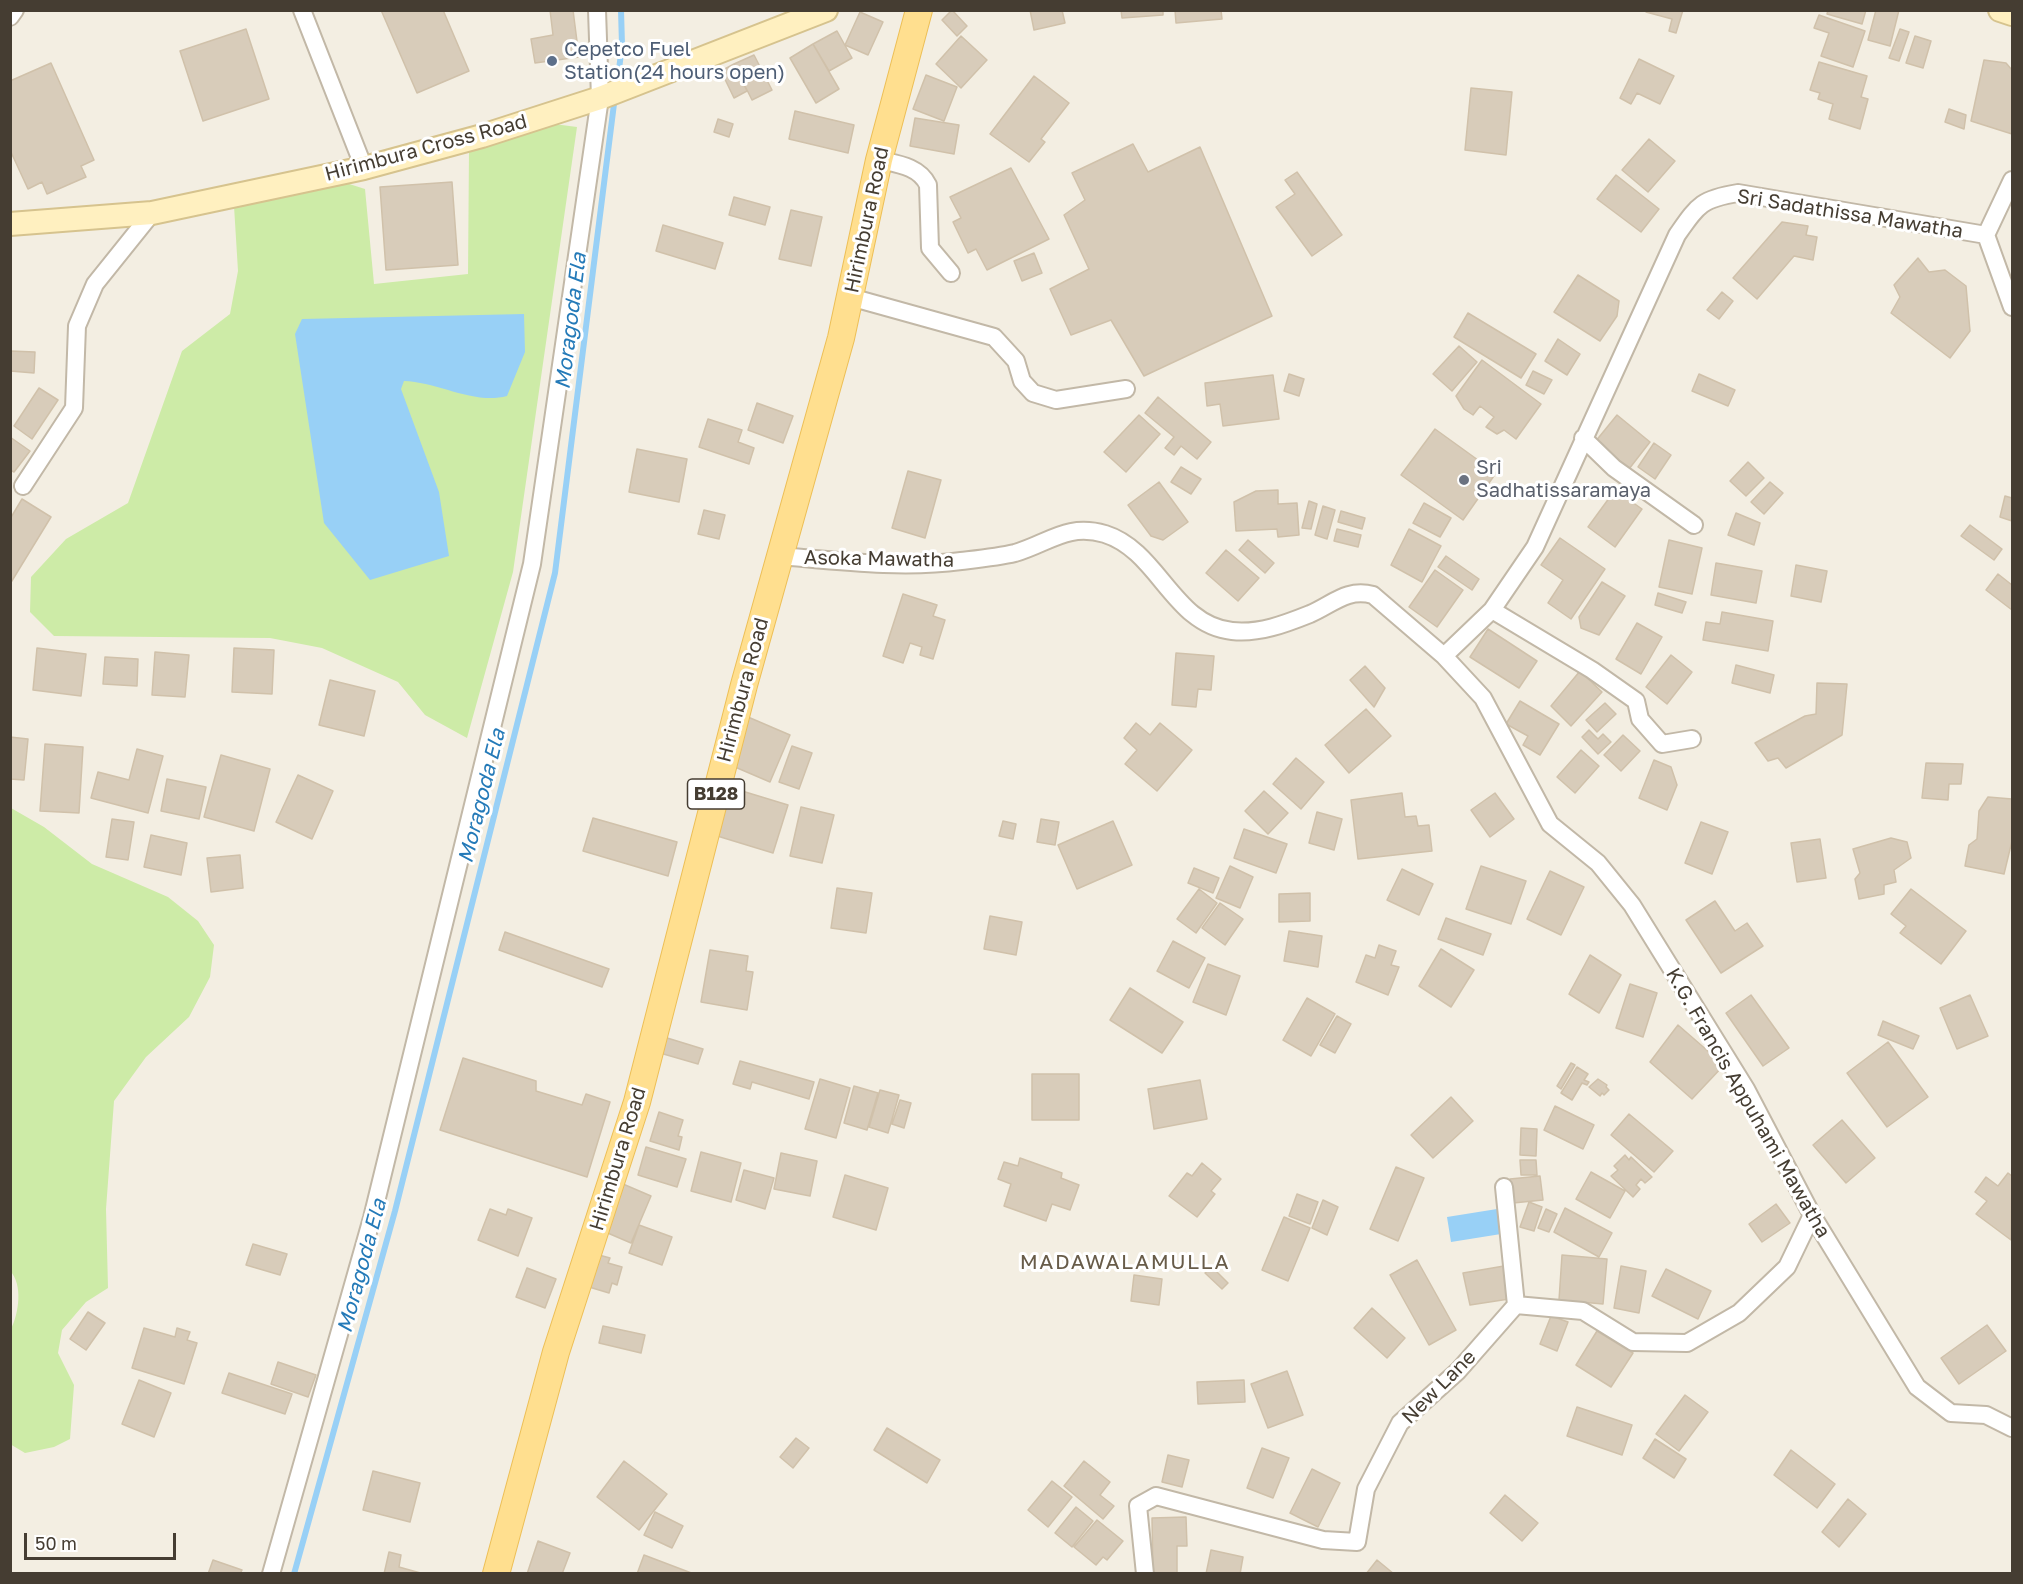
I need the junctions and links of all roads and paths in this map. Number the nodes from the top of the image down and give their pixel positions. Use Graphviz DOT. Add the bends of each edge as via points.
graph roads {
  1 [pos="302,10"];
  2 [pos="597,10"];
  3 [pos="826,10"];
  4 [pos="919,10"];
  5 [pos="2000,10"];
  6 [pos="2013,14"];
  7 [pos="600,98"];
  8 [pos="879,160"];
  9 [pos="364,168"];
  10 [pos="2013,180"];
  11 [pos="152,213"];
  12 [pos="10,224"];
  13 [pos="1986,235"];
  14 [pos="951,273"];
  15 [pos="850,297"];
  16 [pos="2013,307"];
  17 [pos="1126,389"];
  18 [pos="1583,438"];
  19 [pos="23,486"];
  20 [pos="1694,525"];
  21 [pos="780,556"];
  22 [pos="1492,610"];
  23 [pos="1444,656"];
  24 [pos="1692,739"];
  25 [pos="1504,1187"];
  26 [pos="1812,1215"];
  27 [pos="1516,1305"];
  28 [pos="2013,1428"];
  29 [pos="271,1574"];
  30 [pos="496,1574"];
  31 [pos="1145,1574"];
  1 -- 9 [label="street"];
  2 -- 7 [label="street"];
  3 -- 7 [label="main road, Hirimbura Cross Road"];
  4 -- 8 [label="main road, Hirimbura Road / B128"];
  5 -- 6 [label="main road"];
  7 -- 9 [label="main road, Hirimbura Cross Road"];
  7 -- 29 [label="street" via="532,564 372,1218"];
  8 -- 14 [label="street" via="907,166 924,176 928,185 930,248"];
  8 -- 15 [label="main road, Hirimbura Road / B128"];
  9 -- 11 [label="main road, Hirimbura Cross Road"];
  10 -- 13 [label="street"];
  11 -- 12 [label="main road, Hirimbura Cross Road"];
  11 -- 19 [label="street" via="95,284 77,326 74,408"];
  13 -- 16 [label="street"];
  13 -- 18 [label="street, Sri Sadathissa Mawatha" via="1738,193 1710,197 1677,236"];
  15 -- 17 [label="street" via="994,337 1016,361 1022,381 1033,393 1056,400"];
  15 -- 21 [label="main road, Hirimbura Road / B128"];
  18 -- 20 [label="street" via="1614,468"];
  18 -- 22 [label="street, Sri Sadathissa Mawatha" via="1535,547"];
  21 -- 23 [label="street, Asoka Mawatha" via="844,562 959,561 1015,552 1069,530 1105,534 1126,545 1184,609 1207,624 1230,631 1258,632 1360,592 1373,595"];
  21 -- 30 [label="main road, Hirimbura Road / B128" via="637,1102 556,1352"];
  22 -- 23 [label="street, Sri Sadathissa Mawatha"];
  22 -- 24 [label="street" via="1636,701 1640,718 1662,744"];
  23 -- 26 [label="street, K.G. Francis Appuhami Mawatha" via="1483,698 1550,824 1598,863 1632,905 1746,1089"];
  25 -- 27 [label="street"];
  26 -- 27 [label="street" via="1787,1267 1739,1313 1687,1343 1633,1342 1583,1311"];
  26 -- 28 [label="street, K.G. Francis Appuhami Mawatha" via="1917,1387 1951,1413 1986,1415"];
  27 -- 31 [label="street, New Lane" via="1458,1371 1400,1423 1366,1489 1357,1542 1323,1540 1156,1496 1138,1506"];
}
